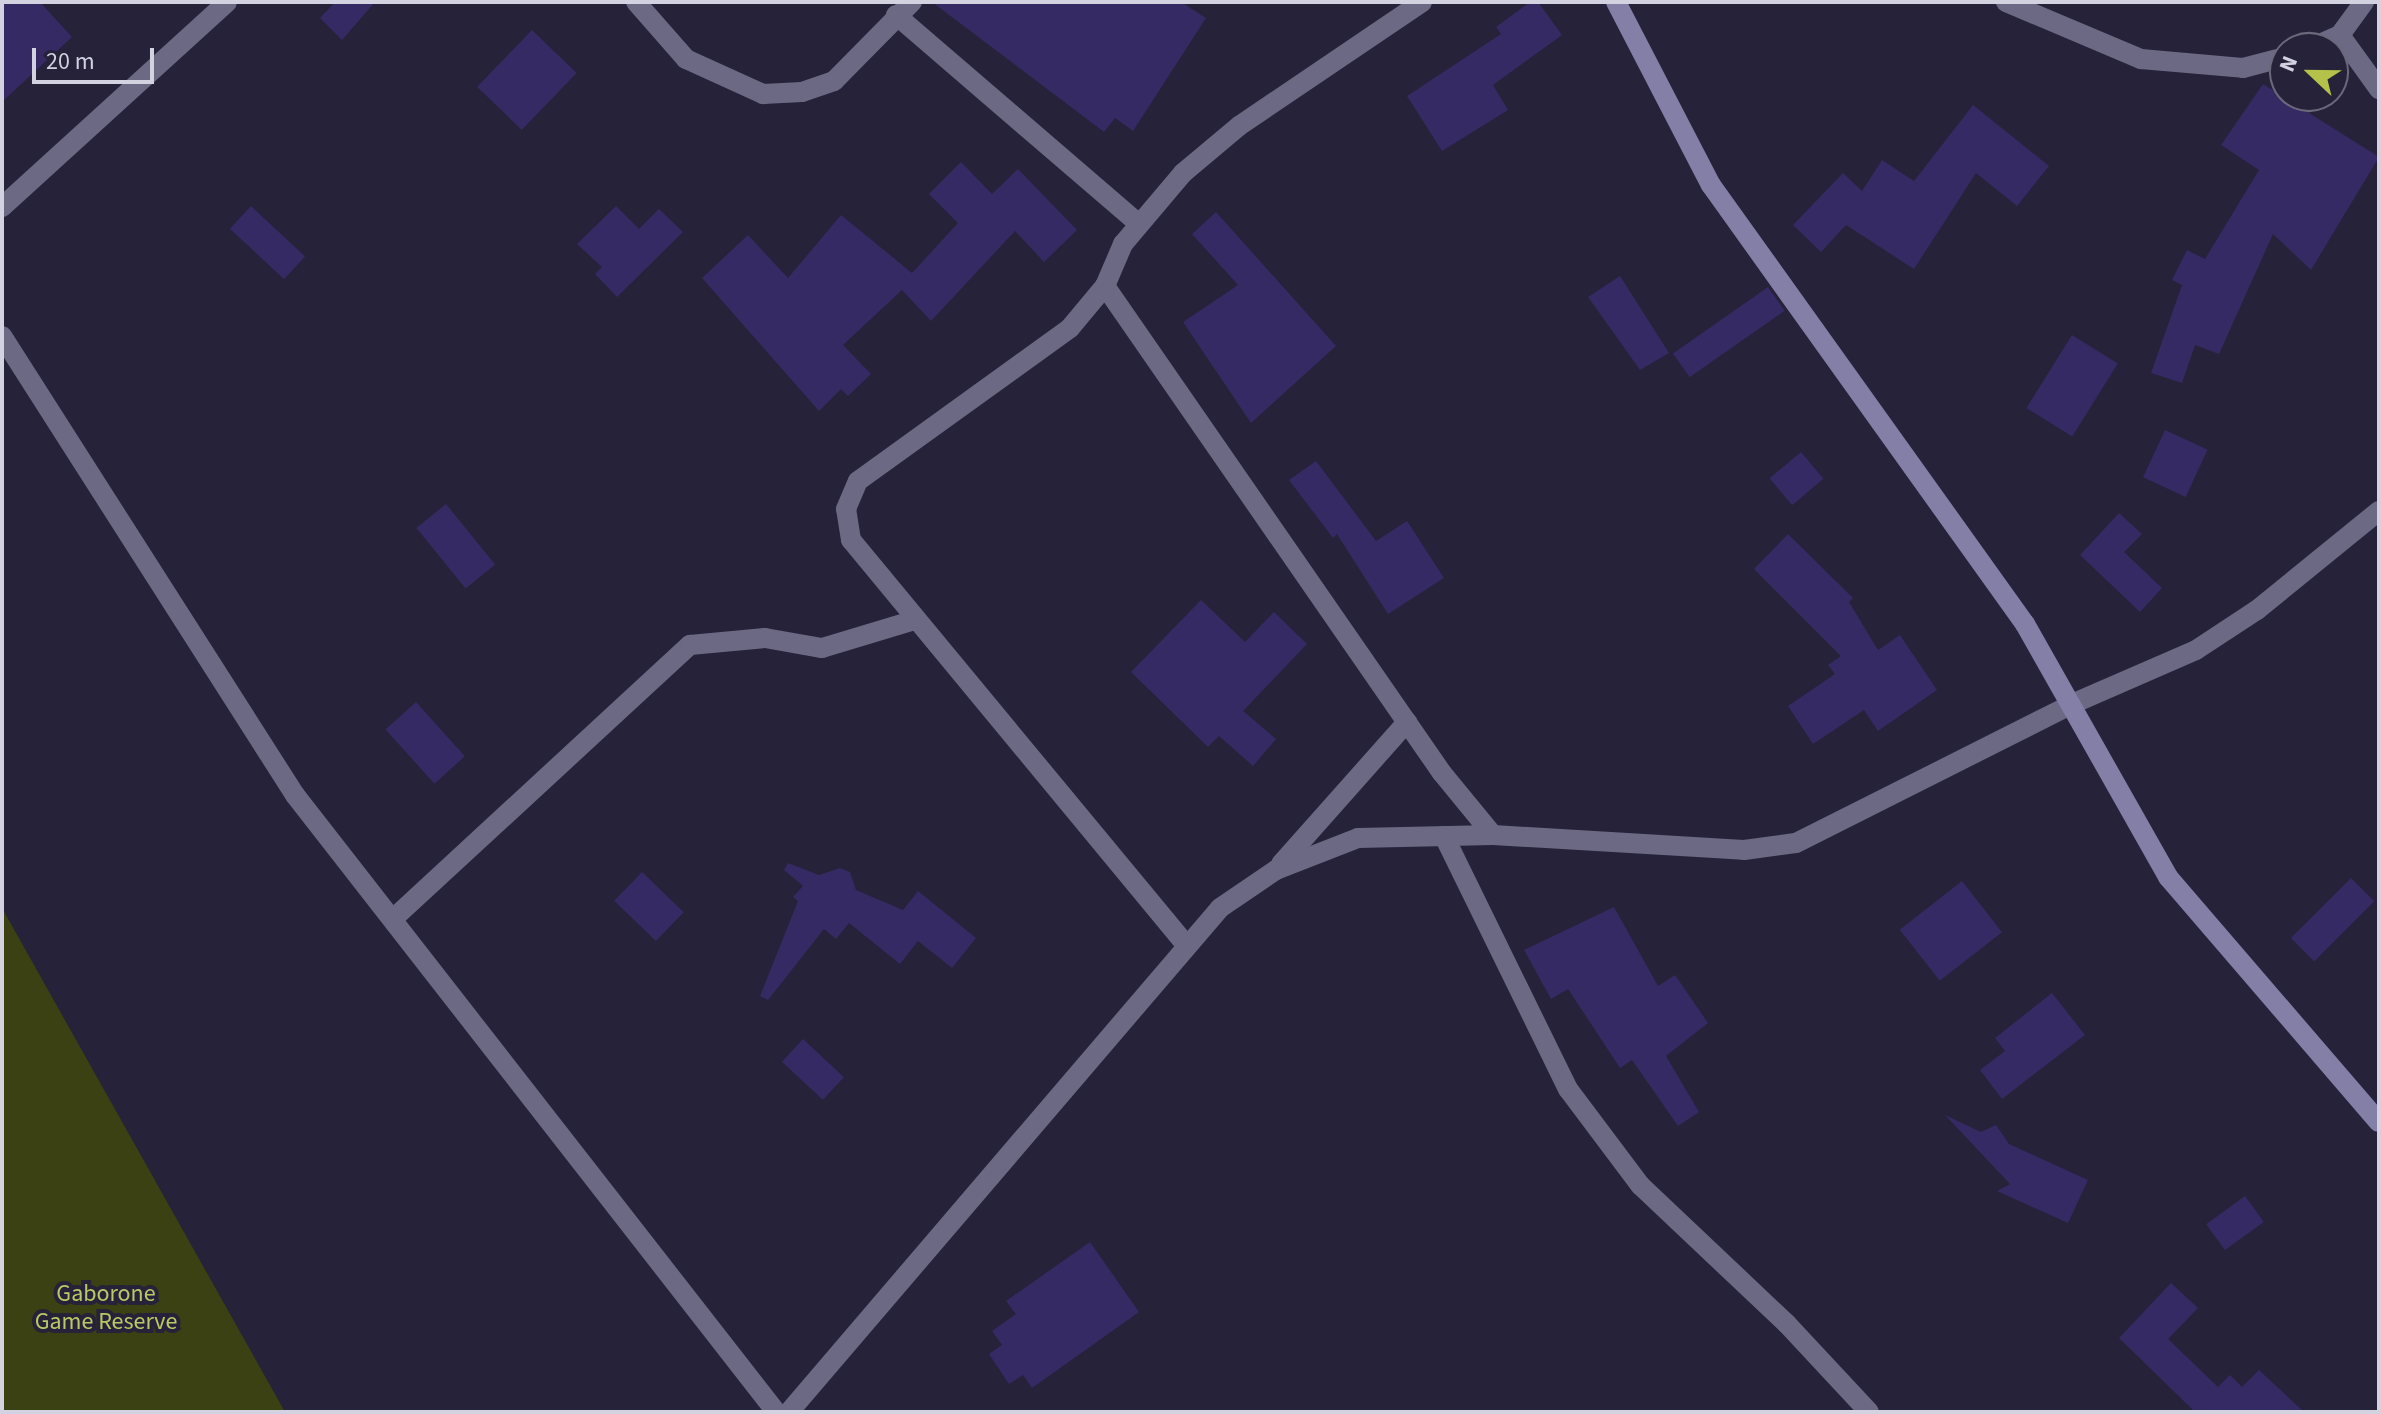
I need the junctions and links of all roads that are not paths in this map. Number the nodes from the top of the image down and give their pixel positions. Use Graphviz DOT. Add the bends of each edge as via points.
graph roads {
  1 [pos="227,2"];
  2 [pos="636,2"];
  3 [pos="1422,2"];
  4 [pos="1616,2"];
  5 [pos="2006,2"];
  6 [pos="2364,2"];
  7 [pos="904,8"];
  8 [pos="2342,32"];
  9 [pos="2349,47"];
  10 [pos="2269,61"];
  11 [pos="2379,89"];
  12 [pos="2,207"];
  13 [pos="1138,223"];
  14 [pos="1105,286"];
  15 [pos="2,336"];
  16 [pos="2379,511"];
  17 [pos="915,620"];
  18 [pos="2072,704"];
  19 [pos="1407,722"];
  20 [pos="1493,835"];
  21 [pos="1444,836"];
  22 [pos="1276,870"];
  23 [pos="394,918"];
  24 [pos="1187,946"];
  25 [pos="2379,1122"];
  26 [pos="776,1412"];
  27 [pos="789,1412"];
  28 [pos="1869,1412"];
  1 -- 12 [label="street"];
  2 -- 7 [label="street" via="686,59 763,94 802,92 834,81"];
  3 -- 13 [label="street" via="1239,126 1183,173"];
  4 -- 18 [label="street" via="1711,185 2025,624"];
  5 -- 10 [label="street" via="2141,59 2243,68"];
  6 -- 8 [label="street"];
  7 -- 13 [label="street"];
  9 -- 11 [label="street"];
  13 -- 14 [label="street"];
  14 -- 17 [label="street" via="1070,328 858,481 846,509 851,540"];
  14 -- 19 [label="street"];
  15 -- 23 [label="street" via="295,795"];
  16 -- 18 [label="street" via="2257,610 2196,650"];
  17 -- 23 [label="street" via="822,648 765,638 690,645"];
  17 -- 24 [label="street"];
  18 -- 20 [label="street" via="1796,843 1744,850"];
  18 -- 25 [label="street" via="2089,746 2168,877"];
  19 -- 20 [label="street"];
  19 -- 22 [label="street"];
  20 -- 21 [label="street"];
  21 -- 22 [label="street" via="1358,838"];
  21 -- 28 [label="street" via="1568,1089 1640,1185 1787,1324"];
  22 -- 24 [label="street" via="1220,908"];
  23 -- 26 [label="street"];
  24 -- 27 [label="street"];
}
